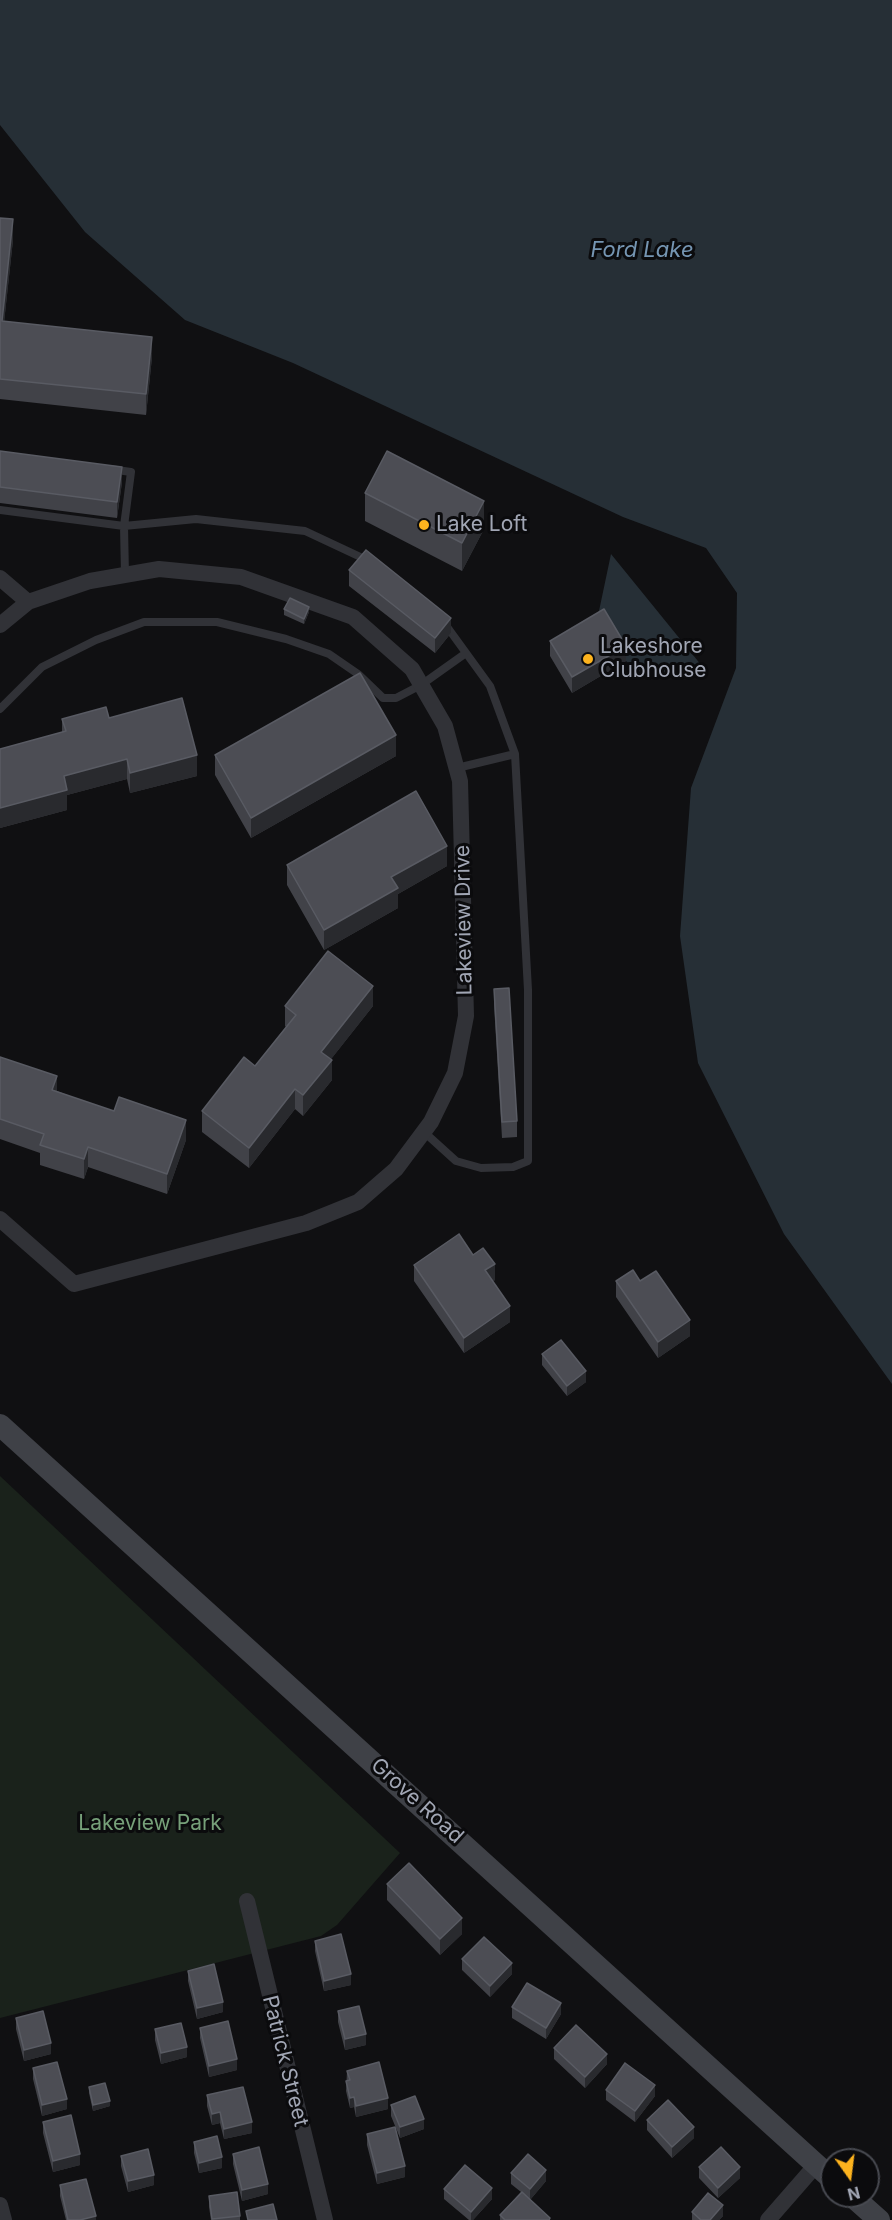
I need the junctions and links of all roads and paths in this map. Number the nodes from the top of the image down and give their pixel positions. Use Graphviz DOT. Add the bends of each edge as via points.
graph roads {
  1 [pos="98,467"];
  2 [pos="0,510"];
  3 [pos="124,526"];
  4 [pos="374,563"];
  5 [pos="125,575"];
  6 [pos="0,578"];
  7 [pos="28,602"];
  8 [pos="441,619"];
  9 [pos="0,625"];
  10 [pos="466,653"];
  11 [pos="422,685"];
  12 [pos="0,709"];
  13 [pos="515,754"];
  14 [pos="457,768"];
  15 [pos="424,1132"];
  16 [pos="0,1219"];
  17 [pos="0,1425"];
  18 [pos="247,1901"];
  19 [pos="820,2168"];
  20 [pos="820,2175"];
  21 [pos="0,2205"];
  22 [pos="866,2208"];
  23 [pos="4,2220"];
  24 [pos="324,2220"];
  25 [pos="768,2220"];
  26 [pos="879,2220"];
  1 -- 3 [label="lane" via="131,472"];
  2 -- 3 [label="lane"];
  3 -- 4 [label="lane" via="196,519 305,531"];
  3 -- 5 [label="lane"];
  5 -- 7 [label="street, Lakeview Drive" via="90,581"];
  5 -- 11 [label="street, Lakeview Drive" via="159,569 241,576 352,617 412,669"];
  6 -- 7 [label="street"];
  7 -- 9 [label="street, Lakeview Drive"];
  8 -- 10 [label="lane"];
  10 -- 11 [label="lane"];
  10 -- 13 [label="lane" via="490,686"];
  11 -- 12 [label="lane" via="396,698 383,698 329,654 286,639 217,622 144,622 42,667"];
  11 -- 14 [label="street, Lakeview Drive" via="445,726"];
  13 -- 14 [label="lane"];
  13 -- 15 [label="lane" via="528,990 528,1161 513,1167 481,1168 456,1161"];
  14 -- 15 [label="street, Lakeview Drive" via="466,1016 455,1073"];
  15 -- 16 [label="street, Lakeview Drive" via="396,1169 358,1202 306,1223 74,1284"];
  17 -- 19 [label="main road, Grove Road"];
  18 -- 24 [label="street, Patrick Street"];
  20 -- 25 [label="street"];
  21 -- 23 [label="street"];
  22 -- 26 [label="main road"];
}
